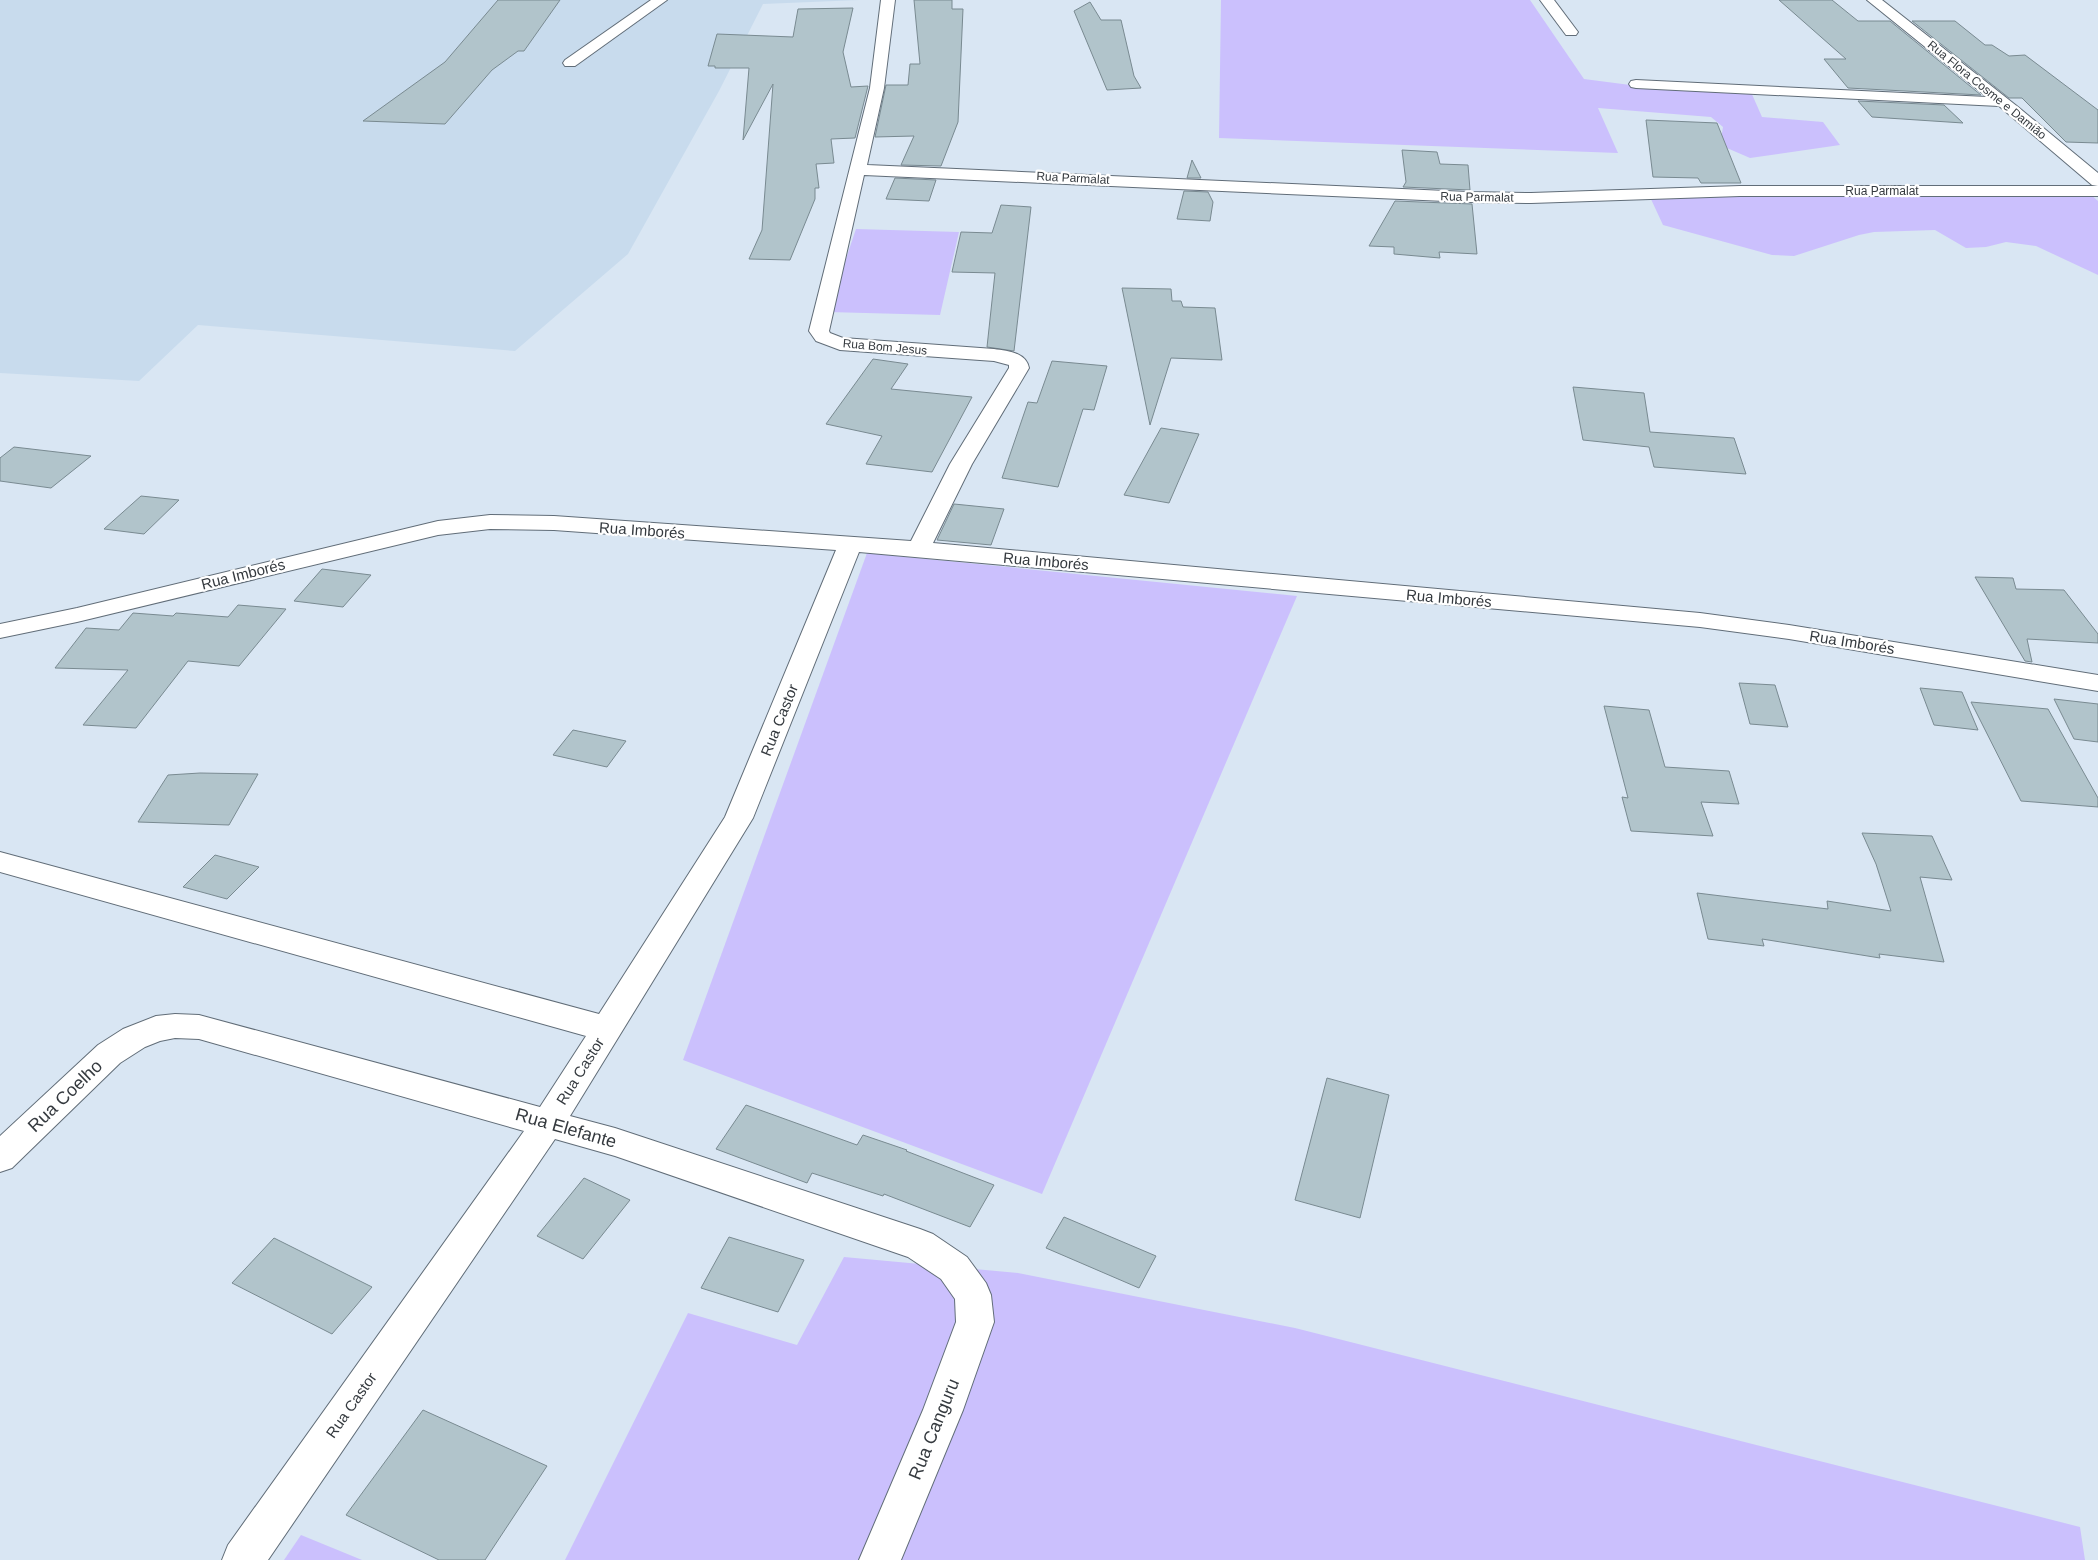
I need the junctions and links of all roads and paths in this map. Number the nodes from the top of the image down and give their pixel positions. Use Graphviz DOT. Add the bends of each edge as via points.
graph roads {
  1 [pos="660,0"];
  2 [pos="888,0"];
  3 [pos="1547,0"];
  4 [pos="1874,0"];
  5 [pos="1571,32"];
  6 [pos="570,63"];
  7 [pos="1636,84"];
  8 [pos="2003,102"];
  9 [pos="857,170"];
  10 [pos="2098,181"];
  11 [pos="2098,191"];
  12 [pos="850,545"];
  13 [pos="919,549"];
  14 [pos="0,631"];
  15 [pos="2098,683"];
  16 [pos="0,862"];
  17 [pos="607,1029"];
  18 [pos="134,1038"];
  19 [pos="548,1123"];
  20 [pos="0,1158"];
  21 [pos="973,1295"];
  22 [pos="243,1560"];
  23 [pos="880,1560"];
  1 -- 6 [label="street"];
  2 -- 9 [label="street, Rua Bom Jesus" via="877,88"];
  3 -- 5 [label="street"];
  4 -- 8 [label="street, Rua Flora Cosme e Damião"];
  7 -- 8 [label="street"];
  8 -- 10 [label="street, Rua Flora Cosme e Damião"];
  9 -- 11 [label="street, Rua Parmalat" via="1468,197 1731,191"];
  9 -- 13 [label="street, Rua Bom Jesus" via="819,331 823,337 854,346 994,355 1013,359 1019,368 962,464"];
  12 -- 13 [label="street, Rua Imborés"];
  12 -- 14 [label="street, Rua Imborés" via="554,523 482,523 394,537"];
  12 -- 17 [label="street, Rua Castor" via="739,818"];
  13 -- 15 [label="street, Rua Imborés" via="1700,620"];
  16 -- 17 [label="street"];
  17 -- 19 [label="street, Rua Castor"];
  18 -- 19 [label="street, Rua Elefante" via="175,1026 199,1028"];
  18 -- 20 [label="street, Rua Coelho" via="109,1054"];
  19 -- 21 [label="street, Rua Elefante" via="615,1142 920,1245 954,1268"];
  19 -- 22 [label="street, Rua Castor"];
  21 -- 23 [label="street, Rua Canguru" via="975,1322"];
}
